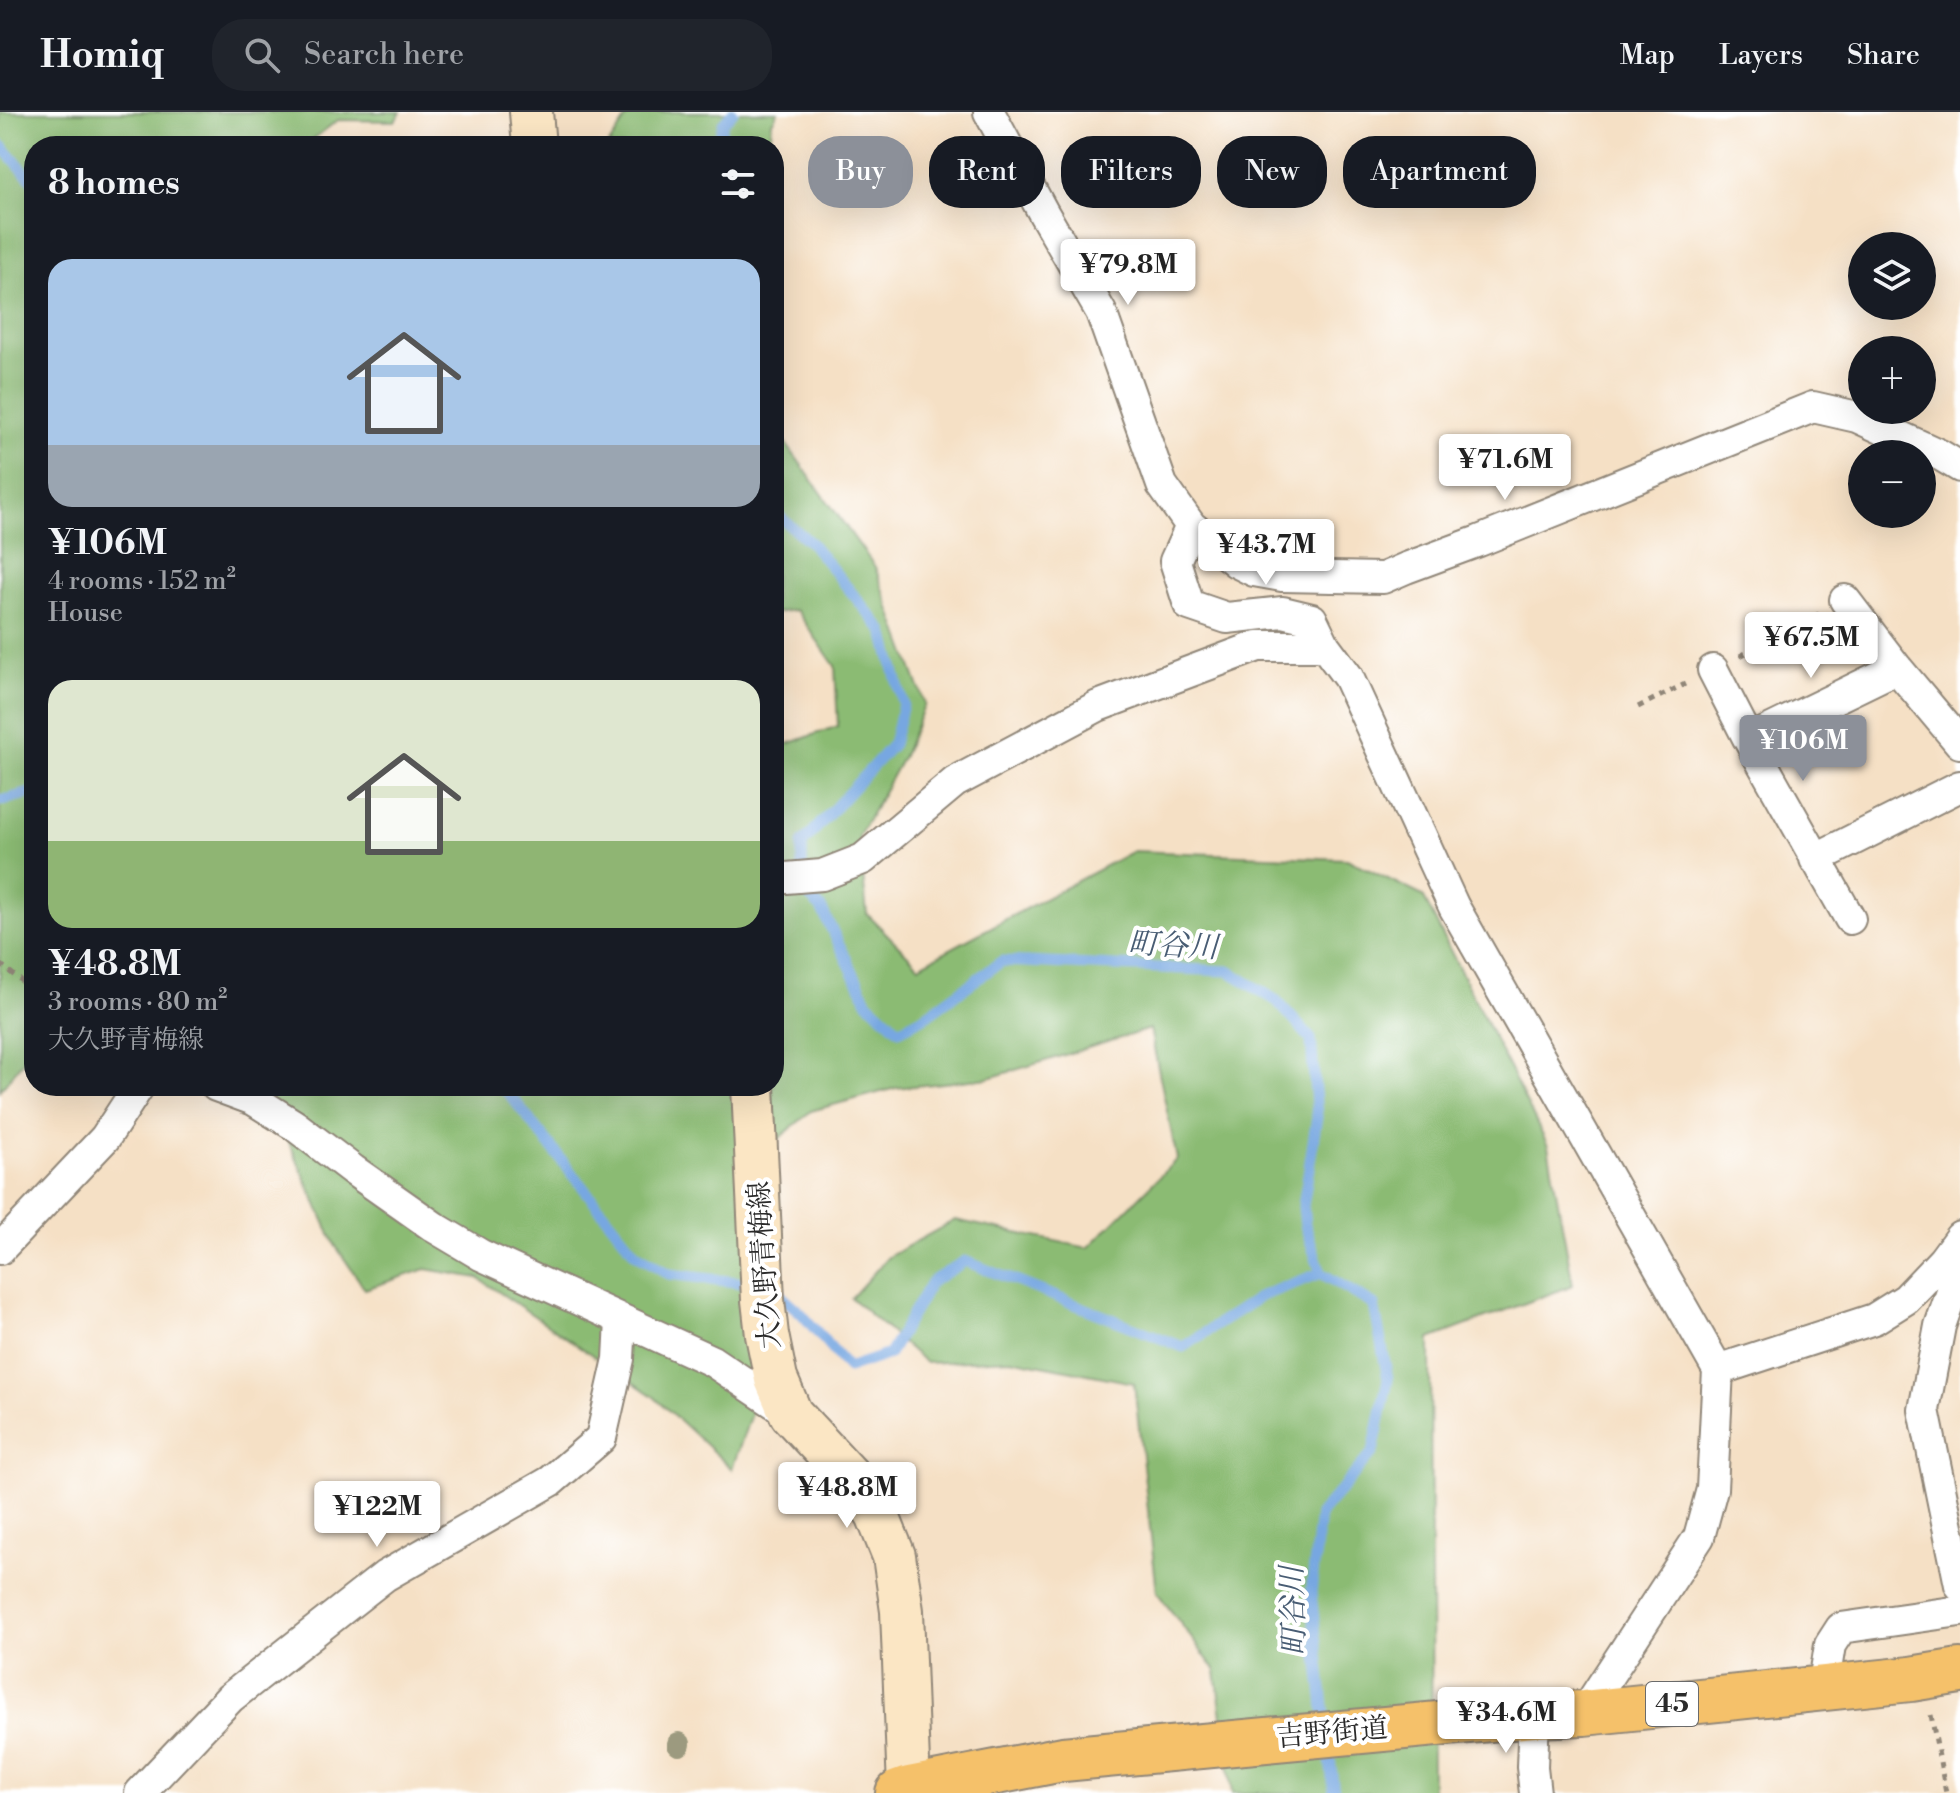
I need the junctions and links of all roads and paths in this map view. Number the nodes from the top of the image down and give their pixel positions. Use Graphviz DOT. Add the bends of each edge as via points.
graph roads {
  1 [pos="531,112"];
  2 [pos="998,116"];
  3 [pos="533,136"];
  4 [pos="1960,467"];
  5 [pos="1191,526"];
  6 [pos="1845,600"];
  7 [pos="1325,646"];
  8 [pos="1897,668"];
  9 [pos="1713,670"];
  10 [pos="1749,740"];
  11 [pos="1960,743"];
  12 [pos="1960,786"];
  13 [pos="1815,859"];
  14 [pos="784,878"];
  15 [pos="1850,919"];
  16 [pos="0,964"];
  17 [pos="24,983"];
  18 [pos="132,1096"];
  19 [pos="243,1096"];
  20 [pos="754,1096"];
  21 [pos="1960,1237"];
  22 [pos="0,1249"];
  23 [pos="1960,1269"];
  24 [pos="621,1320"];
  25 [pos="1718,1370"];
  26 [pos="791,1414"];
  27 [pos="1960,1585"];
  28 [pos="1960,1611"];
  29 [pos="1942,1674"];
  30 [pos="1823,1689"];
  31 [pos="1584,1713"];
  32 [pos="1534,1715"];
  33 [pos="903,1791"];
  34 [pos="140,1793"];
  35 [pos="1535,1793"];
  36 [pos="1946,1793"];
  1 -- 3 [label="main road"];
  2 -- 5 [label="street" via="1044,214 1101,312 1162,485"];
  4 -- 5 [label="street" via="1857,417 1813,407 1383,578 1254,571"];
  5 -- 7 [label="street" via="1175,561 1189,605 1227,618 1283,612 1312,619"];
  6 -- 8 [label="street"];
  7 -- 14 [label="street" via="1258,646 1098,706 955,782 863,859 822,875"];
  7 -- 25 [label="street" via="1348,677 1454,907"];
  8 -- 10 [label="street"];
  8 -- 11 [label="street"];
  9 -- 10 [label="street"];
  10 -- 13 [label="street"];
  12 -- 13 [label="street"];
  13 -- 15 [label="street"];
  16 -- 17 [label="path"];
  18 -- 22 [label="street" via="105,1138"];
  19 -- 24 [label="street" via="294,1125 469,1248"];
  20 -- 26 [label="main road, 大久野青梅線" via="767,1335 776,1379"];
  21 -- 25 [label="street" via="1906,1299 1874,1319"];
  23 -- 27 [label="street" via="1940,1326 1924,1410"];
  24 -- 26 [label="street" via="712,1361"];
  24 -- 34 [label="street" via="619,1359 601,1438 551,1481 385,1576 230,1698"];
  25 -- 31 [label="street" via="1712,1489 1699,1537"];
  26 -- 33 [label="main road, 大久野青梅線" via="859,1487 894,1556 902,1611"];
  28 -- 30 [label="street" via="1841,1628 1830,1645"];
  29 -- 30 [label="main road, 吉野街道 / 45"];
  29 -- 36 [label="path"];
  30 -- 31 [label="main road, 吉野街道 / 45"];
  31 -- 32 [label="main road, 吉野街道 / 45"];
  32 -- 33 [label="main road, 吉野街道 / 45" via="1063,1759"];
  32 -- 35 [label="street"];
}
